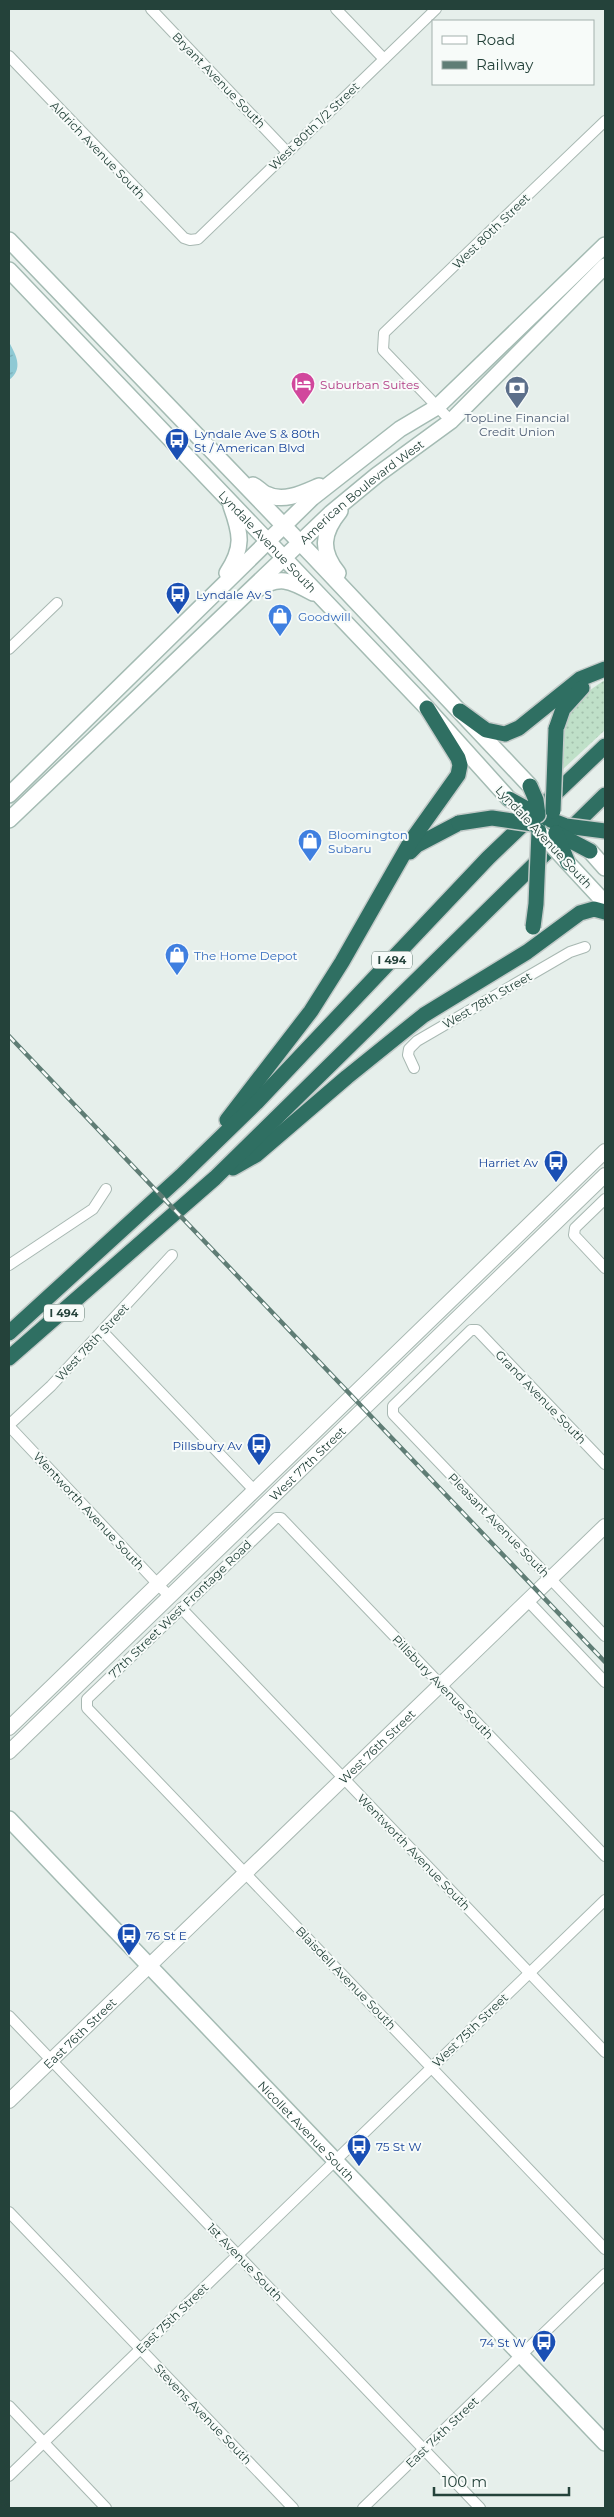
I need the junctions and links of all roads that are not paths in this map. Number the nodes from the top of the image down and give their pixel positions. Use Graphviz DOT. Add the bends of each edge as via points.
graph roads {
  1 [pos="151,9"];
  2 [pos="336,9"];
  3 [pos="436,9"];
  4 [pos="9,56"];
  5 [pos="384,59"];
  6 [pos="605,121"];
  7 [pos="287,152"];
  8 [pos="9,240"];
  9 [pos="190,240"];
  10 [pos="605,245"];
  11 [pos="605,266"];
  12 [pos="9,270"];
  13 [pos="437,407"];
  14 [pos="451,421"];
  15 [pos="334,480"];
  16 [pos="242,482"];
  17 [pos="354,493"];
  18 [pos="228,500"];
  19 [pos="284,525"];
  20 [pos="267,541"];
  21 [pos="299,542"];
  22 [pos="283,557"];
  23 [pos="218,588"];
  24 [pos="351,596"];
  25 [pos="324,600"];
  26 [pos="57,603"];
  27 [pos="234,604"];
  28 [pos="9,647"];
  29 [pos="602,670"];
  30 [pos="427,708"];
  31 [pos="460,710"];
  32 [pos="605,746"];
  33 [pos="530,786"];
  34 [pos="9,794"];
  35 [pos="605,795"];
  36 [pos="509,799"];
  37 [pos="10,820"];
  38 [pos="547,824"];
  39 [pos="605,830"];
  40 [pos="590,851"];
  41 [pos="401,860"];
  42 [pos="568,863"];
  43 [pos="603,865"];
  44 [pos="605,903"];
  45 [pos="605,912"];
  46 [pos="585,947"];
  47 [pos="500,969"];
  48 [pos="414,1068"];
  49 [pos="605,1151"];
  50 [pos="605,1175"];
  51 [pos="181,1176"];
  52 [pos="215,1178"];
  53 [pos="106,1189"];
  54 [pos="605,1199"];
  55 [pos="172,1255"];
  56 [pos="9,1265"];
  57 [pos="605,1268"];
  58 [pos="477,1330"];
  59 [pos="102,1331"];
  60 [pos="9,1333"];
  61 [pos="9,1358"];
  62 [pos="9,1425"];
  63 [pos="605,1464"];
  64 [pos="254,1490"];
  65 [pos="281,1518"];
  66 [pos="605,1526"];
  67 [pos="551,1579"];
  68 [pos="157,1584"];
  69 [pos="169,1596"];
  70 [pos="528,1601"];
  71 [pos="181,1608"];
  72 [pos="605,1636"];
  73 [pos="605,1682"];
  74 [pos="441,1685"];
  75 [pos="87,1708"];
  76 [pos="9,1728"];
  77 [pos="9,1752"];
  78 [pos="344,1778"];
  79 [pos="9,1820"];
  80 [pos="605,1856"];
  81 [pos="246,1873"];
  82 [pos="605,1900"];
  83 [pos="149,1966"];
  84 [pos="530,1973"];
  85 [pos="9,2016"];
  86 [pos="605,2052"];
  87 [pos="51,2060"];
  88 [pos="432,2067"];
  89 [pos="9,2101"];
  90 [pos="335,2161"];
  91 [pos="9,2212"];
  92 [pos="605,2249"];
  93 [pos="238,2255"];
  94 [pos="605,2274"];
  95 [pos="140,2349"];
  96 [pos="521,2355"];
  97 [pos="9,2406"];
  98 [pos="43,2442"];
  99 [pos="605,2444"];
  100 [pos="424,2449"];
  101 [pos="9,2476"];
  102 [pos="106,2508"];
  103 [pos="294,2508"];
  104 [pos="363,2508"];
  105 [pos="480,2508"];
  1 -- 7 [label="street, Bryant Avenue South"];
  2 -- 5 [label="street"];
  3 -- 5 [label="street, West 80th 1/2 Street"];
  4 -- 9 [label="street, Aldrich Avenue South" via="184,238"];
  5 -- 7 [label="street, West 80th 1/2 Street"];
  6 -- 13 [label="street, West 80th Street" via="384,333 383,350"];
  7 -- 9 [label="street, West 80th 1/2 Street" via="198,239"];
  8 -- 16 [label="main road, Lyndale Avenue South"];
  10 -- 13 [label="main road, American Boulevard West"];
  11 -- 14 [label="main road, American Boulevard West"];
  12 -- 18 [label="main road, Lyndale Avenue South"];
  13 -- 14 [label="street"];
  13 -- 15 [label="main road, American Boulevard West" via="400,429"];
  14 -- 17 [label="main road, American Boulevard West"];
  15 -- 16 [label="main road" via="306,492 278,498"];
  15 -- 19 [label="main road, American Boulevard West"];
  16 -- 19 [label="main road, Lyndale Avenue South"];
  17 -- 21 [label="main road, American Boulevard West"];
  17 -- 24 [label="main road" via="336,516 324,549"];
  18 -- 20 [label="main road, Lyndale Avenue South"];
  18 -- 23 [label="main road" via="239,527 240,546 235,562"];
  19 -- 20 [label="main road, American Boulevard West"];
  19 -- 21 [label="main road, Lyndale Avenue South"];
  20 -- 22 [label="main road, Lyndale Avenue South"];
  20 -- 23 [label="main road, American Boulevard West"];
  21 -- 22 [label="main road, American Boulevard West"];
  21 -- 24 [label="main road, Lyndale Avenue South"];
  22 -- 25 [label="main road, Lyndale Avenue South"];
  22 -- 27 [label="main road, American Boulevard West"];
  23 -- 34 [label="main road, American Boulevard West"];
  24 -- 31 [label="main road, Lyndale Avenue South"];
  25 -- 27 [label="main road" via="289,581 271,581"];
  25 -- 30 [label="main road, Lyndale Avenue South"];
  26 -- 28 [label="street"];
  27 -- 37 [label="main road, American Boulevard West"];
  29 -- 31 [label="highway" via="580,679 519,728 505,734 486,730"];
  29 -- 38 [label="highway, bridge" via="571,698 560,716"];
  30 -- 36 [label="main road, Lyndale Avenue South"];
  30 -- 41 [label="highway" via="460,765 452,786 411,840"];
  31 -- 33 [label="main road, Lyndale Avenue South"];
  32 -- 51 [label="highway, I 494" via="488,858 296,1062"];
  33 -- 38 [label="highway, bridge"];
  35 -- 52 [label="highway, I 494"];
  36 -- 38 [label="highway, bridge"];
  38 -- 39 [label="highway, bridge"];
  38 -- 40 [label="highway, bridge"];
  38 -- 41 [label="highway, bridge" via="502,818 459,823 417,845"];
  38 -- 42 [label="highway, bridge"];
  38 -- 47 [label="highway, bridge" via="533,928 522,948"];
  40 -- 43 [label="main road, Lyndale Avenue South"];
  41 -- 51 [label="highway" via="311,1011"];
  42 -- 44 [label="main road, Lyndale Avenue South"];
  45 -- 47 [label="highway" via="594,909 580,913"];
  46 -- 48 [label="street, West 78th Street" via="541,968 417,1041 408,1055"];
  47 -- 52 [label="highway" via="424,1015 256,1156"];
  49 -- 64 [label="street, West 77th Street"];
  50 -- 69 [label="street, West 77th Street"];
  51 -- 60 [label="highway, I 494"];
  52 -- 61 [label="highway, I 494"];
  53 -- 56 [label="street" via="93,1209"];
  54 -- 57 [label="street" via="575,1228 574,1235"];
  55 -- 59 [label="street, West 78th Street"];
  58 -- 63 [label="street, Grand Avenue South"];
  58 -- 67 [label="street, Pleasant Avenue South" via="471,1330 393,1406 393,1414"];
  59 -- 62 [label="street, West 78th Street"];
  59 -- 64 [label="street"];
  62 -- 68 [label="street, Wentworth Avenue South"];
  64 -- 68 [label="street, West 77th Street"];
  65 -- 71 [label="street, 77th Street West Frontage Road" via="276,1518"];
  65 -- 74 [label="street, Pillsbury Avenue South"];
  66 -- 67 [label="street, West 76th Street"];
  67 -- 70 [label="street, West 76th Street"];
  67 -- 72 [label="street, Pleasant Avenue South"];
  68 -- 69 [label="street, Wentworth Avenue South"];
  68 -- 76 [label="street, West 77th Street"];
  69 -- 77 [label="street, West 77th Street"];
  70 -- 73 [label="street"];
  70 -- 74 [label="street, West 76th Street"];
  71 -- 75 [label="street, 77th Street West Frontage Road" via="87,1699"];
  71 -- 78 [label="street, Wentworth Avenue South"];
  74 -- 78 [label="street, West 76th Street"];
  74 -- 80 [label="street, Pillsbury Avenue South"];
  75 -- 81 [label="street, Blaisdell Avenue South"];
  78 -- 81 [label="street, West 76th Street"];
  78 -- 84 [label="street, Wentworth Avenue South"];
  79 -- 83 [label="main road, Nicollet Avenue South"];
  81 -- 83 [label="street, West 76th Street"];
  81 -- 88 [label="street, Blaisdell Avenue South"];
  82 -- 84 [label="street, West 75th Street"];
  83 -- 87 [label="street, East 76th Street"];
  83 -- 90 [label="main road, Nicollet Avenue South"];
  84 -- 86 [label="street, Wentworth Avenue South"];
  84 -- 88 [label="street, West 75th Street"];
  85 -- 87 [label="street, 1st Avenue South"];
  87 -- 89 [label="street, East 76th Street"];
  87 -- 93 [label="street, 1st Avenue South"];
  88 -- 90 [label="street, West 75th Street"];
  88 -- 92 [label="street, Blaisdell Avenue South"];
  90 -- 93 [label="street, East 75th Street"];
  90 -- 96 [label="main road, Nicollet Avenue South"];
  91 -- 95 [label="street, Stevens Avenue South"];
  93 -- 95 [label="street, East 75th Street"];
  93 -- 100 [label="street, 1st Avenue South"];
  94 -- 96 [label="street, East 74th Street"];
  95 -- 98 [label="street, East 75th Street"];
  95 -- 103 [label="street, Stevens Avenue South"];
  96 -- 99 [label="main road, Nicollet Avenue South"];
  96 -- 100 [label="street, East 74th Street"];
  97 -- 98 [label="street"];
  98 -- 101 [label="street, East 75th Street"];
  98 -- 102 [label="street"];
  100 -- 104 [label="street, East 74th Street"];
  100 -- 105 [label="street, 1st Avenue South"];
}
